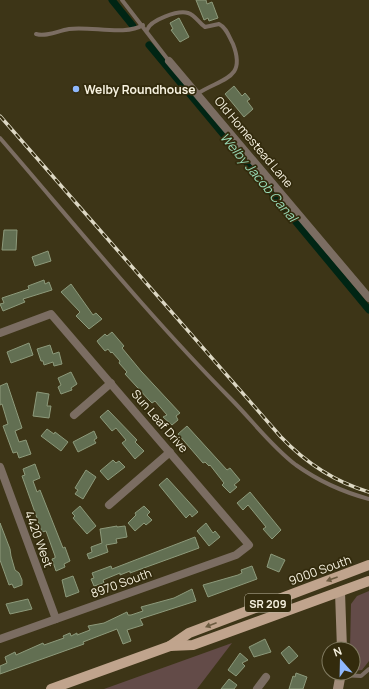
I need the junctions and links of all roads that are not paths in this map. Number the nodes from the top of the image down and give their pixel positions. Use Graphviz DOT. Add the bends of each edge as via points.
graph roads {
  1 [pos="122,0"];
  2 [pos="143,25"];
  3 [pos="147,30"];
  4 [pos="36,34"];
  5 [pos="170,61"];
  6 [pos="197,94"];
  7 [pos="0,138"];
  8 [pos="369,298"];
  9 [pos="0,333"];
  10 [pos="111,382"];
  11 [pos="74,415"];
  12 [pos="170,452"];
  13 [pos="0,467"];
  14 [pos="369,499"];
  15 [pos="109,504"];
  16 [pos="249,545"];
  17 [pos="369,566"];
  18 [pos="369,574"];
  19 [pos="369,581"];
  20 [pos="340,592"];
  21 [pos="56,619"];
  22 [pos="0,639"];
  23 [pos="342,641"];
  24 [pos="170,646"];
  25 [pos="369,669"];
  26 [pos="361,676"];
  27 [pos="266,677"];
  28 [pos="52,689"];
  29 [pos="257,689"];
  1 -- 2 [label="lane, Old Homestead Lane"];
  2 -- 3 [label="lane, Old Homestead Lane"];
  2 -- 4 [label="lane" via="129,30 81,28 62,30 44,36"];
  3 -- 5 [label="lane, Old Homestead Lane"];
  3 -- 6 [label="lane" via="152,22 178,12 188,13 205,27 219,24 225,29 237,61 235,71 229,77 211,84"];
  5 -- 6 [label="street, Old Homestead Lane"];
  6 -- 8 [label="street, Old Homestead Lane"];
  7 -- 14 [label="lane" via="192,360 280,451 303,470"];
  9 -- 10 [label="street, Sun Leaf Drive" via="50,314"];
  10 -- 11 [label="street"];
  10 -- 12 [label="street, Sun Leaf Drive"];
  12 -- 15 [label="street"];
  12 -- 16 [label="street, Sun Leaf Drive"];
  13 -- 21 [label="street, 4420 West"];
  16 -- 21 [label="street, 8970 South" via="236,555"];
  17 -- 24 [label="main road, 9000 South / SR 209, one-way" via="188,633"];
  18 -- 20 [label="main road" via="344,583"];
  19 -- 20 [label="main road, 9000 South / SR 209"];
  20 -- 23 [label="main road"];
  20 -- 24 [label="main road, 9000 South / SR 209" via="193,645"];
  21 -- 22 [label="street, 8970 South"];
  24 -- 28 [label="main road, 9000 South / SR 209"];
  25 -- 26 [label="lane"];
  27 -- 29 [label="street"];
}
